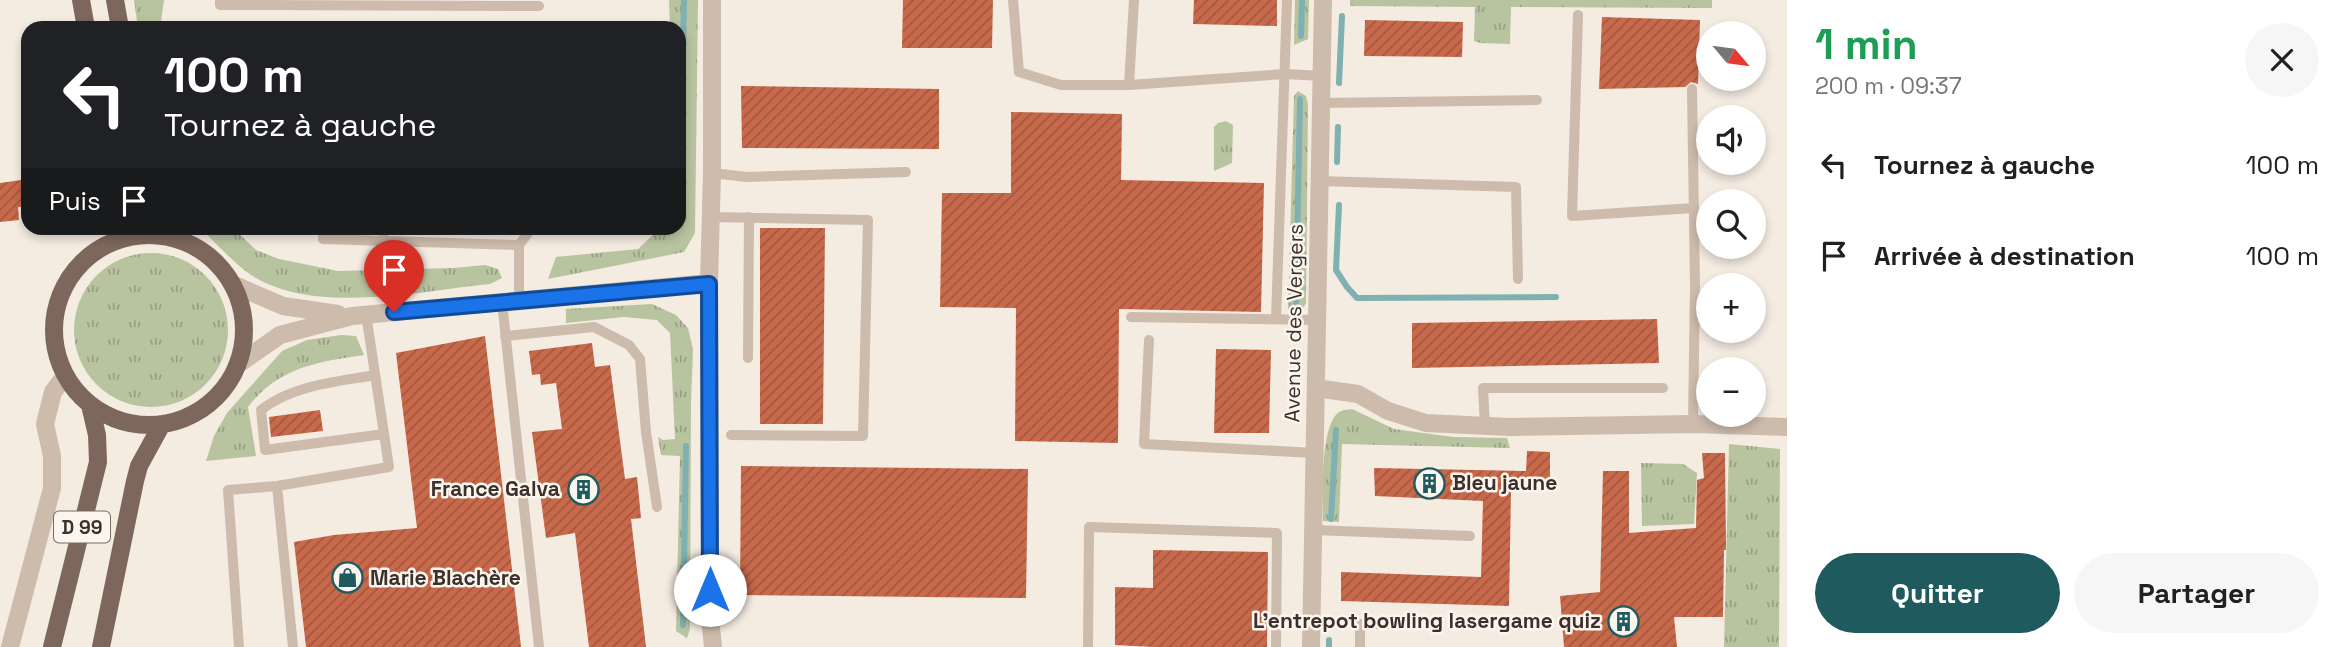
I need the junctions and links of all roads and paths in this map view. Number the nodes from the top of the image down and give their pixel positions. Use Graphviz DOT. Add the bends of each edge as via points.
graph roads {
  1 [pos="81,0"];
  2 [pos="115,0"];
  3 [pos="220,0"];
  4 [pos="712,0"];
  5 [pos="1013,0"];
  6 [pos="1134,0"];
  7 [pos="1287,0"];
  8 [pos="1323,0"];
  9 [pos="539,6"];
  10 [pos="1578,15"];
  11 [pos="85,21"];
  12 [pos="119,21"];
  13 [pos="1285,74"];
  14 [pos="1322,76"];
  15 [pos="1129,85"];
  16 [pos="1692,89"];
  17 [pos="1537,100"];
  18 [pos="1321,103"];
  19 [pos="906,172"];
  20 [pos="712,173"];
  21 [pos="1320,181"];
  22 [pos="1694,208"];
  23 [pos="711,217"];
  24 [pos="749,218"];
  25 [pos="102,235"];
  26 [pos="137,235"];
  27 [pos="137,235"];
  28 [pos="169,235"];
  29 [pos="179,235"];
  30 [pos="323,235"];
  31 [pos="383,235"];
  32 [pos="526,235"];
  33 [pos="383,241"];
  34 [pos="519,244"];
  35 [pos="97,250"];
  36 [pos="1518,279"];
  37 [pos="232,284"];
  38 [pos="709,284"];
  39 [pos="511,301"];
  40 [pos="359,315"];
  41 [pos="1132,317"];
  42 [pos="1276,319"];
  43 [pos="1317,320"];
  44 [pos="505,336"];
  45 [pos="1149,340"];
  46 [pos="748,358"];
  47 [pos="237,365"];
  48 [pos="375,375"];
  49 [pos="65,376"];
  50 [pos="1316,388"];
  51 [pos="1663,388"];
  52 [pos="90,405"];
  53 [pos="162,424"];
  54 [pos="1693,424"];
  55 [pos="1485,426"];
  56 [pos="1787,427"];
  57 [pos="384,433"];
  58 [pos="731,435"];
  59 [pos="1315,453"];
  60 [pos="277,486"];
  61 [pos="657,507"];
  62 [pos="1314,530"];
  63 [pos="1470,536"];
  64 [pos="1429,624"];
  65 [pos="10,647"];
  66 [pos="52,647"];
  67 [pos="101,647"];
  68 [pos="239,647"];
  69 [pos="293,647"];
  70 [pos="539,647"];
  71 [pos="713,647"];
  72 [pos="1088,647"];
  73 [pos="1276,647"];
  74 [pos="1311,647"];
  75 [pos="1360,647"];
  1 -- 11 [label="main road"];
  2 -- 12 [label="main road"];
  3 -- 9 [label="lane" via="220,5"];
  4 -- 20 [label="street"];
  5 -- 15 [label="lane" via="1019,72 1061,85"];
  6 -- 15 [label="lane"];
  7 -- 13 [label="lane"];
  8 -- 14 [label="street, Avenue des Vergers"];
  10 -- 22 [label="lane" via="1572,216"];
  13 -- 14 [label="lane"];
  13 -- 15 [label="lane"];
  13 -- 42 [label="lane"];
  14 -- 18 [label="street, Avenue des Vergers"];
  16 -- 22 [label="lane"];
  17 -- 18 [label="lane"];
  18 -- 21 [label="street, Avenue des Vergers"];
  19 -- 20 [label="lane" via="747,177"];
  20 -- 23 [label="street"];
  21 -- 36 [label="lane" via="1516,187"];
  21 -- 43 [label="street, Avenue des Vergers"];
  22 -- 54 [label="lane"];
  23 -- 24 [label="lane"];
  23 -- 38 [label="street"];
  24 -- 46 [label="lane"];
  24 -- 58 [label="lane" via="868,219 863,436"];
  25 -- 35 [label="main road"];
  26 -- 28 [label="main road"];
  27 -- 35 [label="main road"];
  29 -- 37 [label="main road" via="210,257"];
  30 -- 33 [label="lane" via="323,239"];
  31 -- 33 [label="lane"];
  32 -- 34 [label="lane"];
  33 -- 34 [label="lane"];
  34 -- 39 [label="lane"];
  35 -- 49 [label="main road" via="73,271 54,315 55,347"];
  37 -- 40 [label="street" via="284,306"];
  37 -- 47 [label="main road" via="243,324"];
  38 -- 39 [label="street"];
  38 -- 71 [label="street"];
  39 -- 40 [label="street"];
  39 -- 44 [label="lane"];
  40 -- 47 [label="street" via="280,335"];
  40 -- 48 [label="lane"];
  41 -- 42 [label="lane"];
  42 -- 43 [label="lane"];
  43 -- 50 [label="street, Avenue des Vergers"];
  44 -- 61 [label="lane" via="594,327 629,345 640,359"];
  44 -- 70 [label="lane"];
  45 -- 59 [label="lane" via="1144,444"];
  47 -- 53 [label="main road" via="229,381 204,407"];
  48 -- 57 [label="lane"];
  48 -- 57 [label="lane" via="295,391 273,400 261,410 265,450"];
  49 -- 52 [label="main road"];
  49 -- 65 [label="street" via="53,392 45,424 52,488"];
  50 -- 55 [label="street" via="1358,394 1388,411 1426,422"];
  50 -- 59 [label="street, Avenue des Vergers"];
  51 -- 55 [label="lane" via="1483,388"];
  52 -- 53 [label="main road" via="117,420"];
  52 -- 66 [label="main road, D 99" via="98,462"];
  53 -- 67 [label="main road, D 99" via="139,466"];
  54 -- 55 [label="street"];
  54 -- 56 [label="street"];
  57 -- 60 [label="lane" via="389,467"];
  59 -- 62 [label="street, Avenue des Vergers"];
  60 -- 68 [label="lane" via="228,490"];
  60 -- 69 [label="lane"];
  62 -- 63 [label="lane"];
  62 -- 74 [label="street, Avenue des Vergers"];
  64 -- 75 [label="lane" via="1360,624"];
  72 -- 73 [label="lane" via="1089,527 1277,533"];
}
